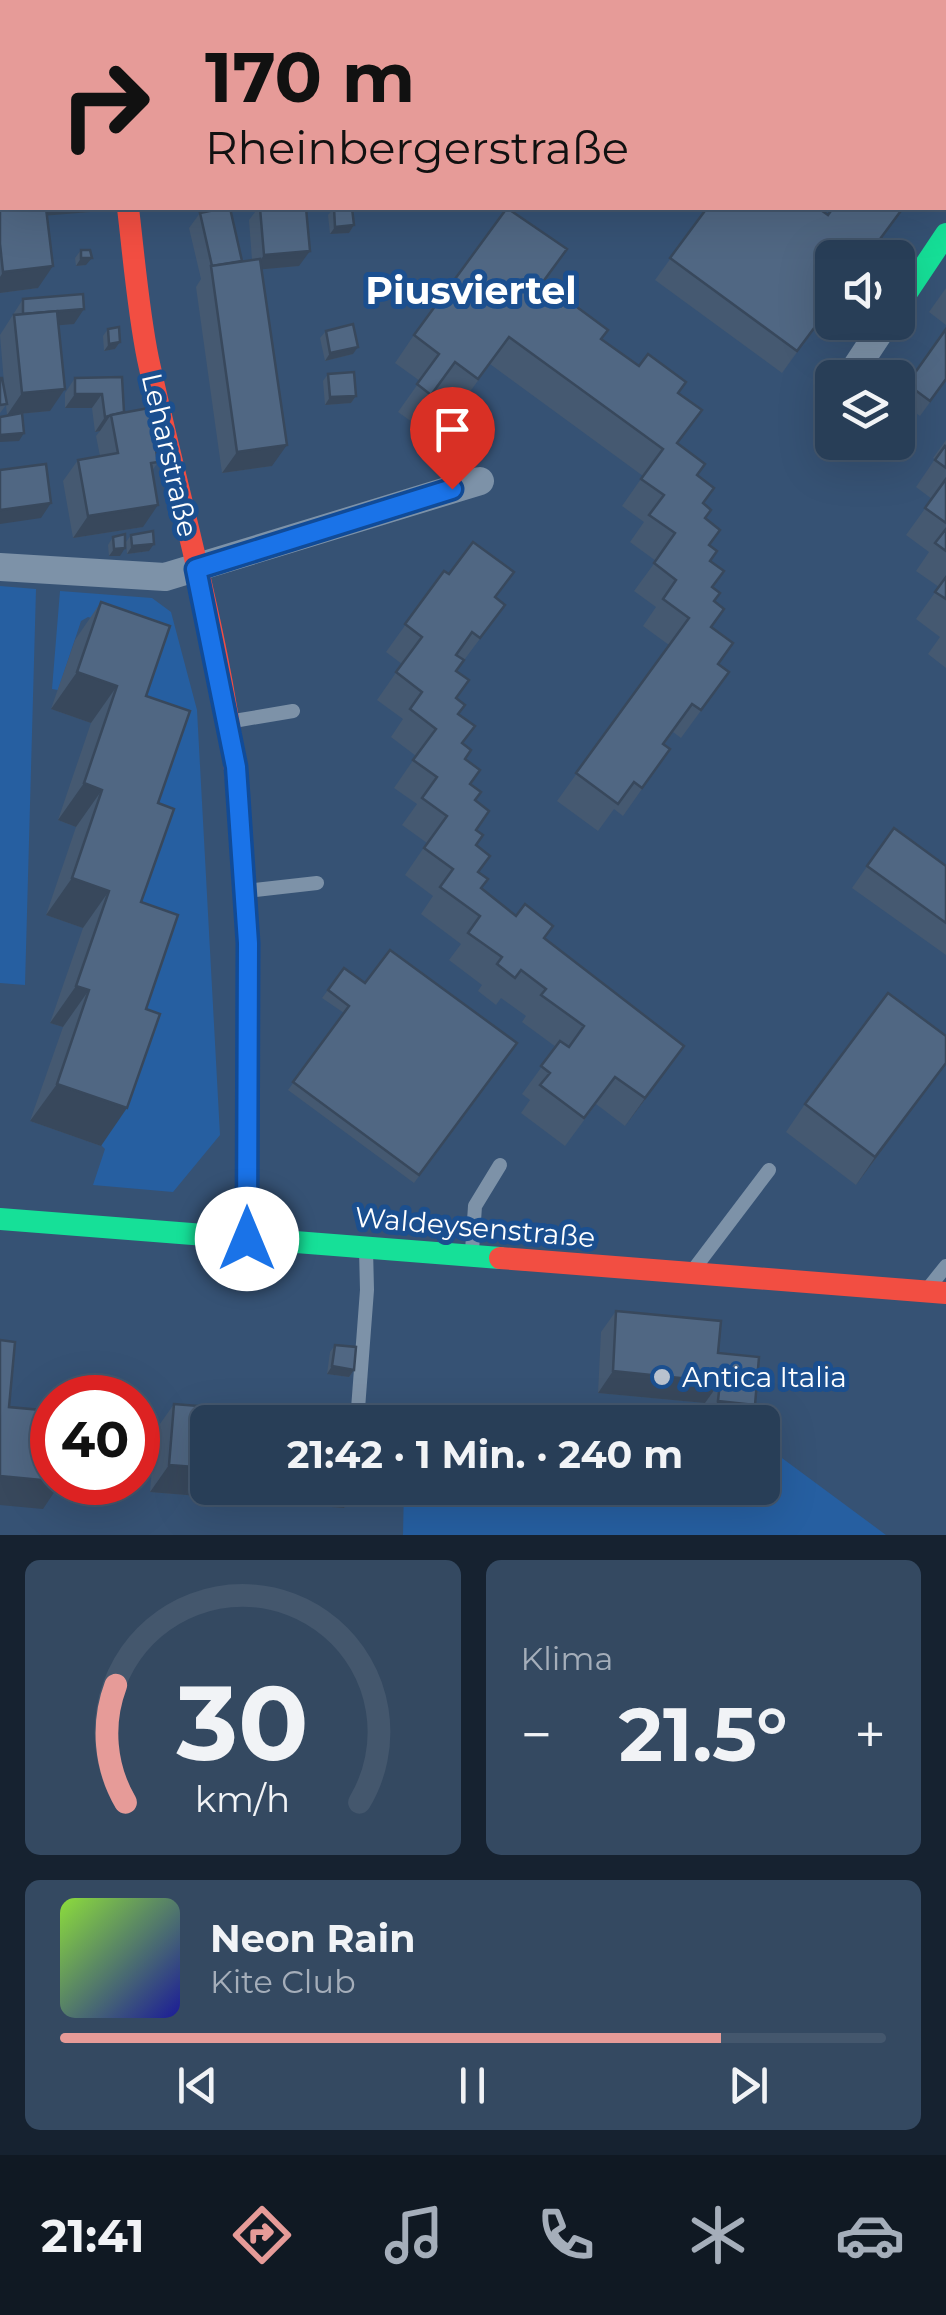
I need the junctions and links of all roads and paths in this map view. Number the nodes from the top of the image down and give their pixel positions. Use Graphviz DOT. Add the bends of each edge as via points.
graph roads {
  1 [pos="128,210"];
  2 [pos="946,234"];
  3 [pos="915,280"];
  4 [pos="480,481"];
  5 [pos="0,567"];
  6 [pos="196,569"];
  7 [pos="292,711"];
  8 [pos="227,722"];
  9 [pos="317,883"];
  10 [pos="245,891"];
  11 [pos="500,1166"];
  12 [pos="770,1170"];
  13 [pos="0,1219"];
  14 [pos="247,1239"];
  15 [pos="366,1248"];
  16 [pos="472,1257"];
  17 [pos="946,1266"];
  18 [pos="690,1274"];
  19 [pos="936,1292"];
  20 [pos="359,1405"];
  1 -- 6 [label="street, Leharstraße" via="147,354"];
  2 -- 3 [label="street"];
  4 -- 6 [label="street"];
  5 -- 6 [label="street" via="166,576"];
  6 -- 8 [label="street, Leharstraße"];
  7 -- 8 [label="lane"];
  8 -- 10 [label="street, Leharstraße"];
  9 -- 10 [label="lane"];
  10 -- 14 [label="street, Leharstraße"];
  11 -- 16 [label="lane" via="474,1206"];
  12 -- 18 [label="lane"];
  13 -- 14 [label="street, Waldeysenstraße"];
  14 -- 15 [label="street, Waldeysenstraße"];
  15 -- 16 [label="street, Waldeysenstraße"];
  15 -- 20 [label="lane"];
  16 -- 18 [label="street, Waldeysenstraße"];
  17 -- 19 [label="lane"];
  18 -- 19 [label="street, Waldeysenstraße"];
}
